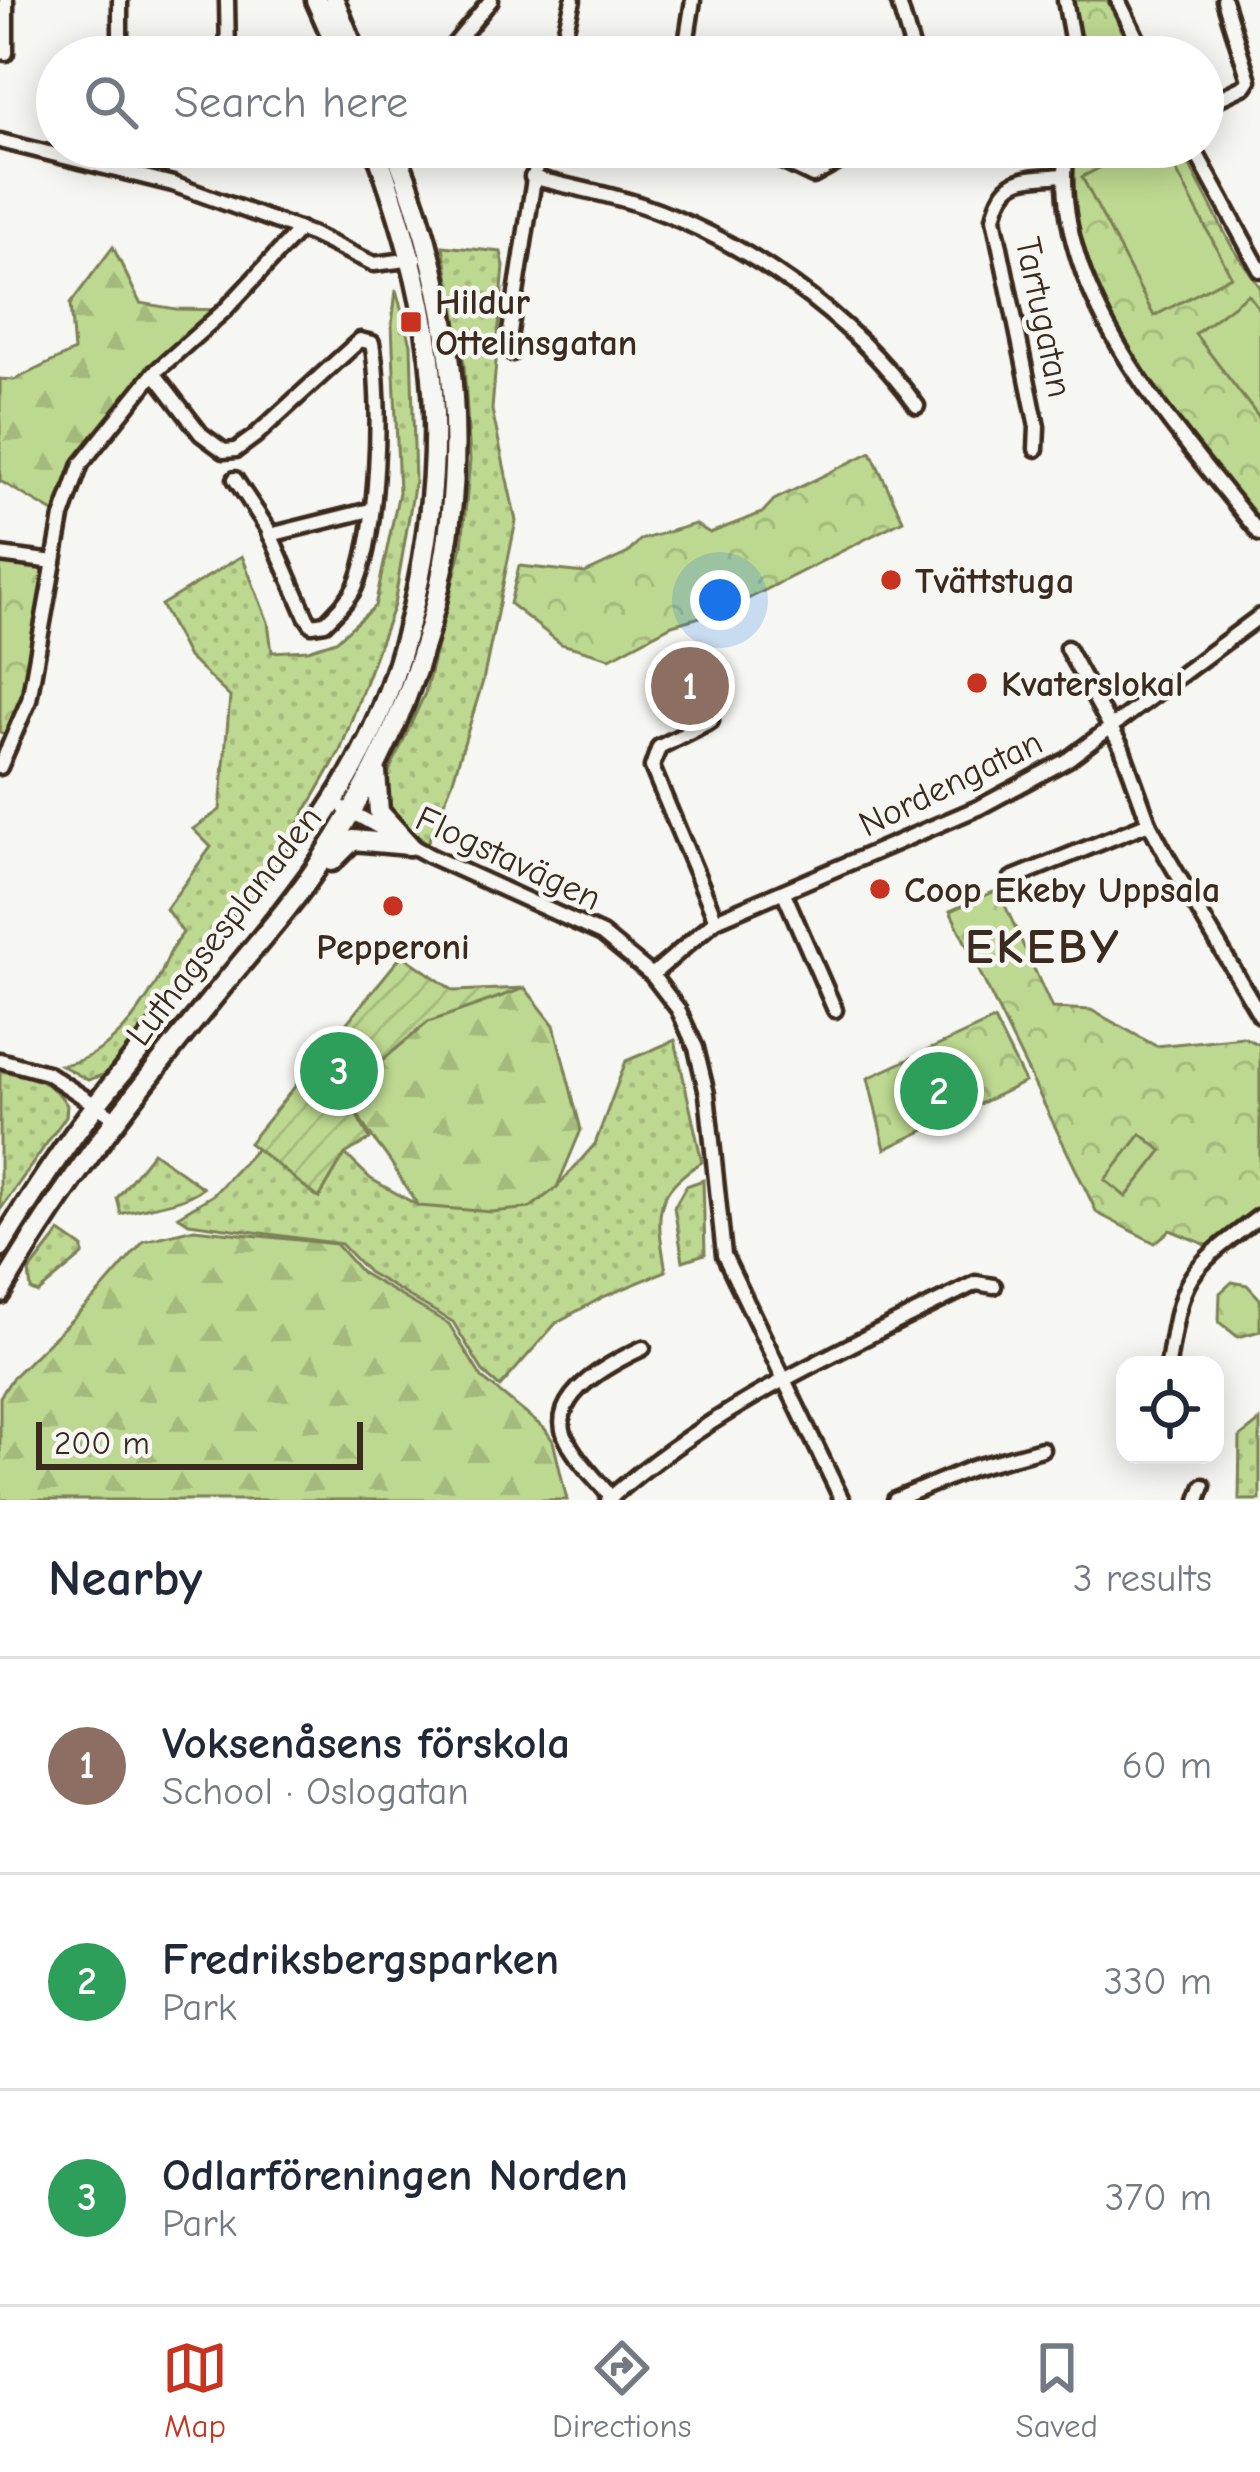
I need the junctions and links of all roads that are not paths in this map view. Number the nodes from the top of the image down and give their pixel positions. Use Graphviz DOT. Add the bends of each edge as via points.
graph roads {
  1 [pos="6,0"];
  2 [pos="120,0"];
  3 [pos="227,0"];
  4 [pos="316,0"];
  5 [pos="334,0"];
  6 [pos="491,0"];
  7 [pos="573,0"];
  8 [pos="693,0"];
  9 [pos="898,0"];
  10 [pos="1065,0"];
  11 [pos="1118,0"];
  12 [pos="1224,0"];
  13 [pos="120,36"];
  14 [pos="228,36"];
  15 [pos="332,36"];
  16 [pos="349,36"];
  17 [pos="461,36"];
  18 [pos="565,36"];
  19 [pos="687,36"];
  20 [pos="909,36"];
  21 [pos="1071,36"];
  22 [pos="1136,36"];
  23 [pos="1260,48"];
  24 [pos="6,53"];
  25 [pos="1244,56"];
  26 [pos="1224,96"];
  27 [pos="0,141"];
  28 [pos="36,150"];
  29 [pos="108,168"];
  30 [pos="384,168"];
  31 [pos="399,168"];
  32 [pos="534,168"];
  33 [pos="796,168"];
  34 [pos="828,168"];
  35 [pos="1064,168"];
  36 [pos="1204,168"];
  37 [pos="1063,175"];
  38 [pos="532,177"];
  39 [pos="300,229"];
  40 [pos="420,257"];
  41 [pos="1260,270"];
  42 [pos="512,352"];
  43 [pos="154,373"];
  44 [pos="916,406"];
  45 [pos="1036,449"];
  46 [pos="235,479"];
  47 [pos="370,510"];
  48 [pos="1260,534"];
  49 [pos="270,535"];
  50 [pos="0,555"];
  51 [pos="54,562"];
  52 [pos="1260,616"];
  53 [pos="1067,648"];
  54 [pos="711,721"];
  55 [pos="1113,729"];
  56 [pos="0,732"];
  57 [pos="14,740"];
  58 [pos="0,767"];
  59 [pos="376,768"];
  60 [pos="333,801"];
  61 [pos="352,812"];
  62 [pos="1149,823"];
  63 [pos="409,845"];
  64 [pos="1011,879"];
  65 [pos="784,893"];
  66 [pos="716,920"];
  67 [pos="252,948"];
  68 [pos="652,975"];
  69 [pos="836,1010"];
  70 [pos="1260,1015"];
  71 [pos="0,1060"];
  72 [pos="96,1105"];
  73 [pos="115,1118"];
  74 [pos="1260,1216"];
  75 [pos="0,1247"];
  76 [pos="994,1286"];
  77 [pos="0,1293"];
  78 [pos="643,1348"];
  79 [pos="1170,1356"];
  80 [pos="784,1381"];
  81 [pos="1042,1449"];
  82 [pos="607,1496"];
  83 [pos="842,1500"];
  84 [pos="895,1500"];
  1 -- 24 [label="street"];
  2 -- 13 [label="street"];
  3 -- 14 [label="street"];
  4 -- 15 [label="main road"];
  5 -- 16 [label="main road"];
  6 -- 17 [label="street"];
  7 -- 18 [label="street"];
  8 -- 19 [label="street"];
  9 -- 20 [label="street"];
  10 -- 21 [label="street"];
  11 -- 22 [label="street"];
  12 -- 25 [label="street"];
  23 -- 25 [label="street"];
  25 -- 26 [label="street" via="1249,80"];
  27 -- 28 [label="street"];
  29 -- 39 [label="street"];
  30 -- 40 [label="main road, Luthagsesplanaden"];
  31 -- 40 [label="main road, Luthagsesplanaden"];
  32 -- 38 [label="street"];
  33 -- 34 [label="street" via="813,176"];
  35 -- 37 [label="street"];
  36 -- 41 [label="street"];
  37 -- 45 [label="street, Tartugatan" via="1015,181 994,218"];
  37 -- 48 [label="street" via="1084,270 1120,348"];
  38 -- 42 [label="street"];
  38 -- 44 [label="street" via="637,204 747,256 860,341"];
  39 -- 40 [label="street" via="374,264"];
  39 -- 43 [label="street"];
  40 -- 59 [label="main road, Luthagsesplanaden" via="446,321 457,453 443,574 424,651"];
  40 -- 60 [label="main road, Luthagsesplanaden" via="434,452 420,568 384,701"];
  43 -- 47 [label="street" via="224,452 255,436 360,340 372,343"];
  43 -- 51 [label="street" via="81,464"];
  46 -- 49 [label="street"];
  47 -- 49 [label="street"];
  47 -- 49 [label="street" via="353,590 318,626"];
  50 -- 51 [label="street"];
  51 -- 57 [label="street"];
  52 -- 55 [label="street, Nordengatan"];
  53 -- 55 [label="street"];
  54 -- 66 [label="street" via="659,747 652,766"];
  55 -- 62 [label="street"];
  55 -- 65 [label="street, Nordengatan" via="1019,788"];
  56 -- 57 [label="street"];
  57 -- 58 [label="street"];
  59 -- 61 [label="main road, Luthagsesplanaden"];
  59 -- 63 [label="main road" via="379,812"];
  60 -- 61 [label="street, Flogstavägen"];
  60 -- 72 [label="main road, Luthagsesplanaden"];
  61 -- 63 [label="street, Flogstavägen"];
  61 -- 67 [label="main road, Luthagsesplanaden"];
  62 -- 64 [label="street"];
  62 -- 70 [label="street"];
  63 -- 67 [label="main road" via="353,840"];
  63 -- 68 [label="street, Flogstavägen" via="578,921"];
  65 -- 66 [label="street, Nordengatan"];
  65 -- 69 [label="street"];
  66 -- 68 [label="street, Nordengatan"];
  67 -- 73 [label="main road, Luthagsesplanaden"];
  68 -- 80 [label="street, Flogstavägen" via="696,1048 724,1255"];
  71 -- 72 [label="street" via="47,1073"];
  72 -- 73 [label="street"];
  72 -- 75 [label="main road, Luthagsesplanaden"];
  73 -- 77 [label="main road, Luthagsesplanaden"];
  74 -- 79 [label="street" via="1191,1272"];
  76 -- 80 [label="street" via="976,1283"];
  78 -- 82 [label="street" via="602,1370 562,1415 573,1450"];
  80 -- 82 [label="street"];
  80 -- 83 [label="street, Flogstavägen"];
  81 -- 84 [label="street"];
}
